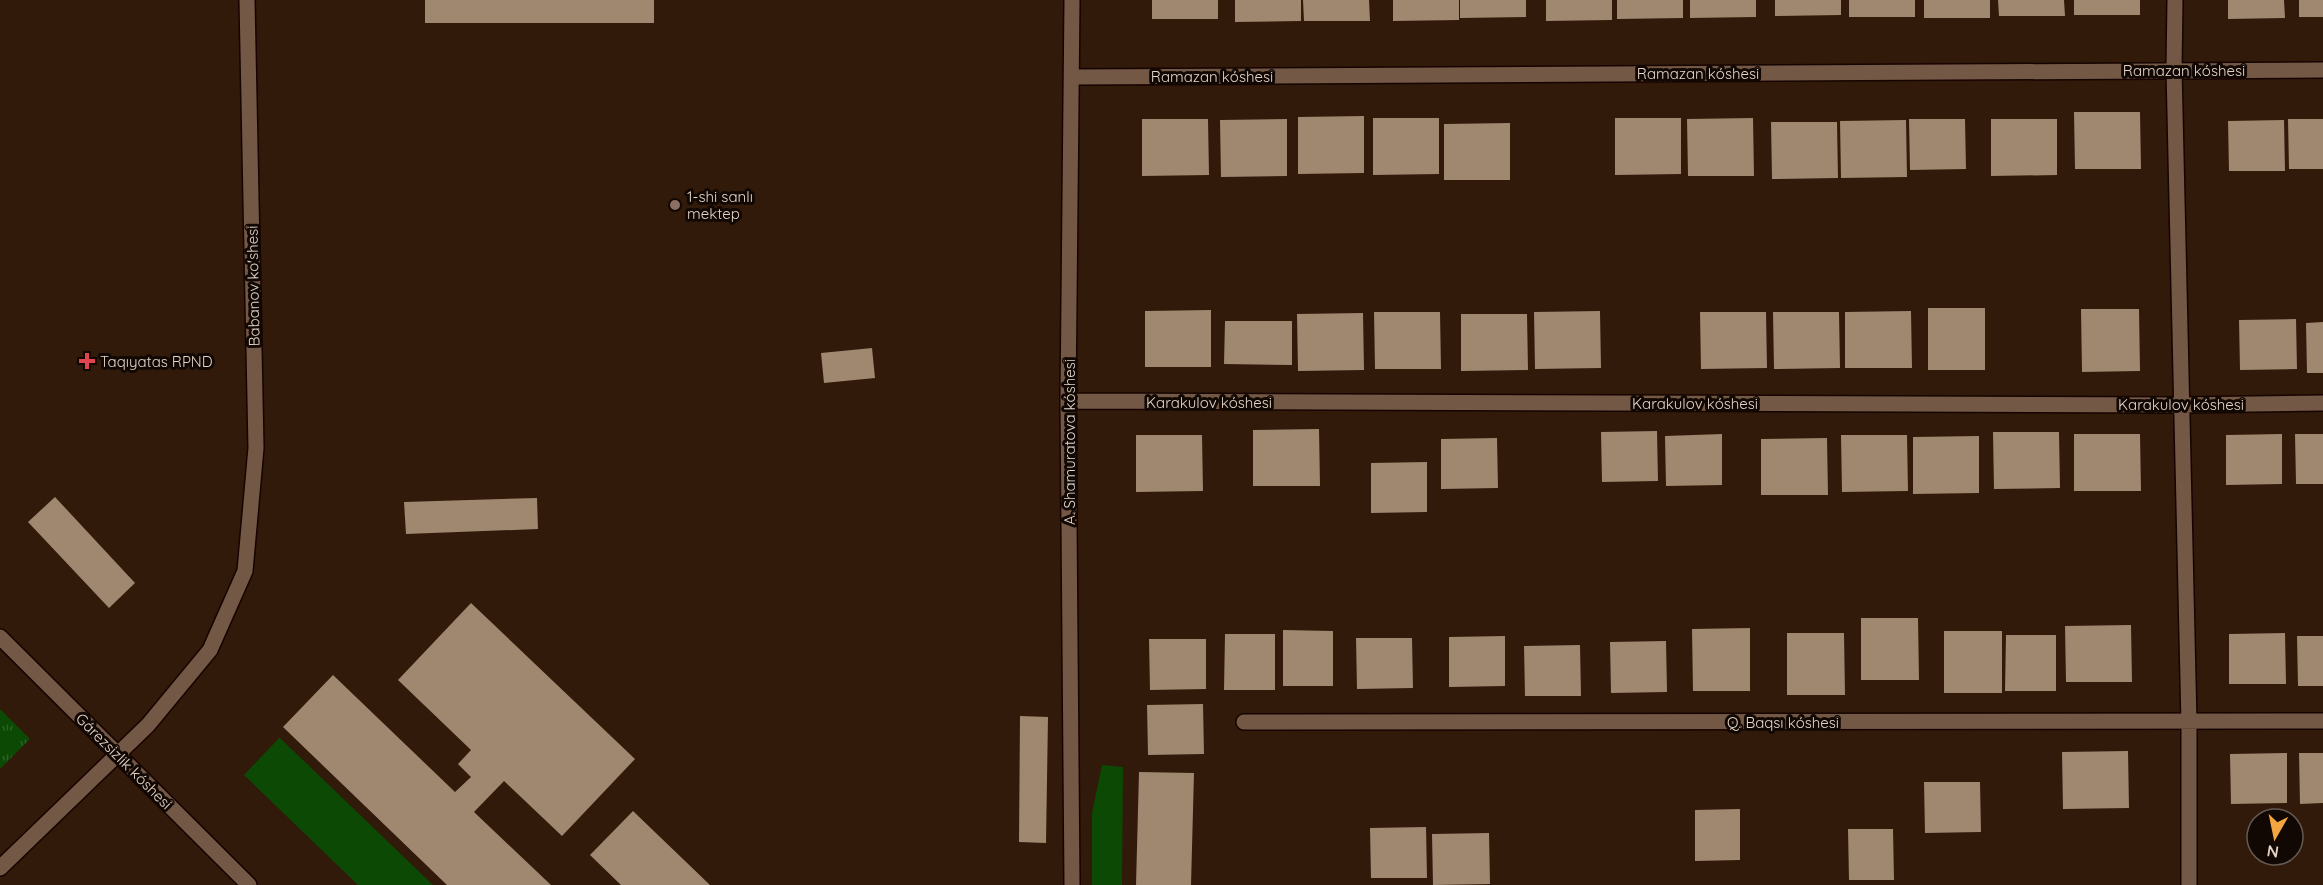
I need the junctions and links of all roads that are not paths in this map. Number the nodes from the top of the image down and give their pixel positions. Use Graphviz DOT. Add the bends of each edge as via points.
graph roads {
  1 [pos="248,0"];
  2 [pos="1072,0"];
  3 [pos="2175,0"];
  4 [pos="2174,69"];
  5 [pos="2323,70"];
  6 [pos="1072,77"];
  7 [pos="1068,401"];
  8 [pos="2323,403"];
  9 [pos="2181,405"];
  10 [pos="0,637"];
  11 [pos="2323,721"];
  12 [pos="1244,722"];
  13 [pos="2189,723"];
  14 [pos="117,754"];
  15 [pos="0,868"];
  16 [pos="249,885"];
  17 [pos="1071,885"];
  18 [pos="2189,885"];
  1 -- 14 [label="street, Babanov ko'shesi" via="256,448 245,571 210,650 148,726"];
  2 -- 6 [label="street, A. Shamuratova kóshesi"];
  3 -- 4 [label="street"];
  4 -- 5 [label="street, Ramazan kóshesi"];
  4 -- 6 [label="street, Ramazan kóshesi"];
  4 -- 9 [label="street"];
  6 -- 7 [label="street, A. Shamuratova kóshesi"];
  7 -- 9 [label="street, Karakulov kóshesi"];
  7 -- 17 [label="street, A. Shamuratova kóshesi"];
  8 -- 9 [label="street, Karakulov kóshesi"];
  9 -- 13 [label="street"];
  10 -- 14 [label="street, Gárezsizlik kóshesi"];
  11 -- 13 [label="street, Q. Baqsı kóshesi"];
  12 -- 13 [label="street, Q. Baqsı kóshesi"];
  13 -- 18 [label="street"];
  14 -- 15 [label="street, Babanov ko'shesi"];
  14 -- 16 [label="street, Gárezsizlik kóshesi"];
}
